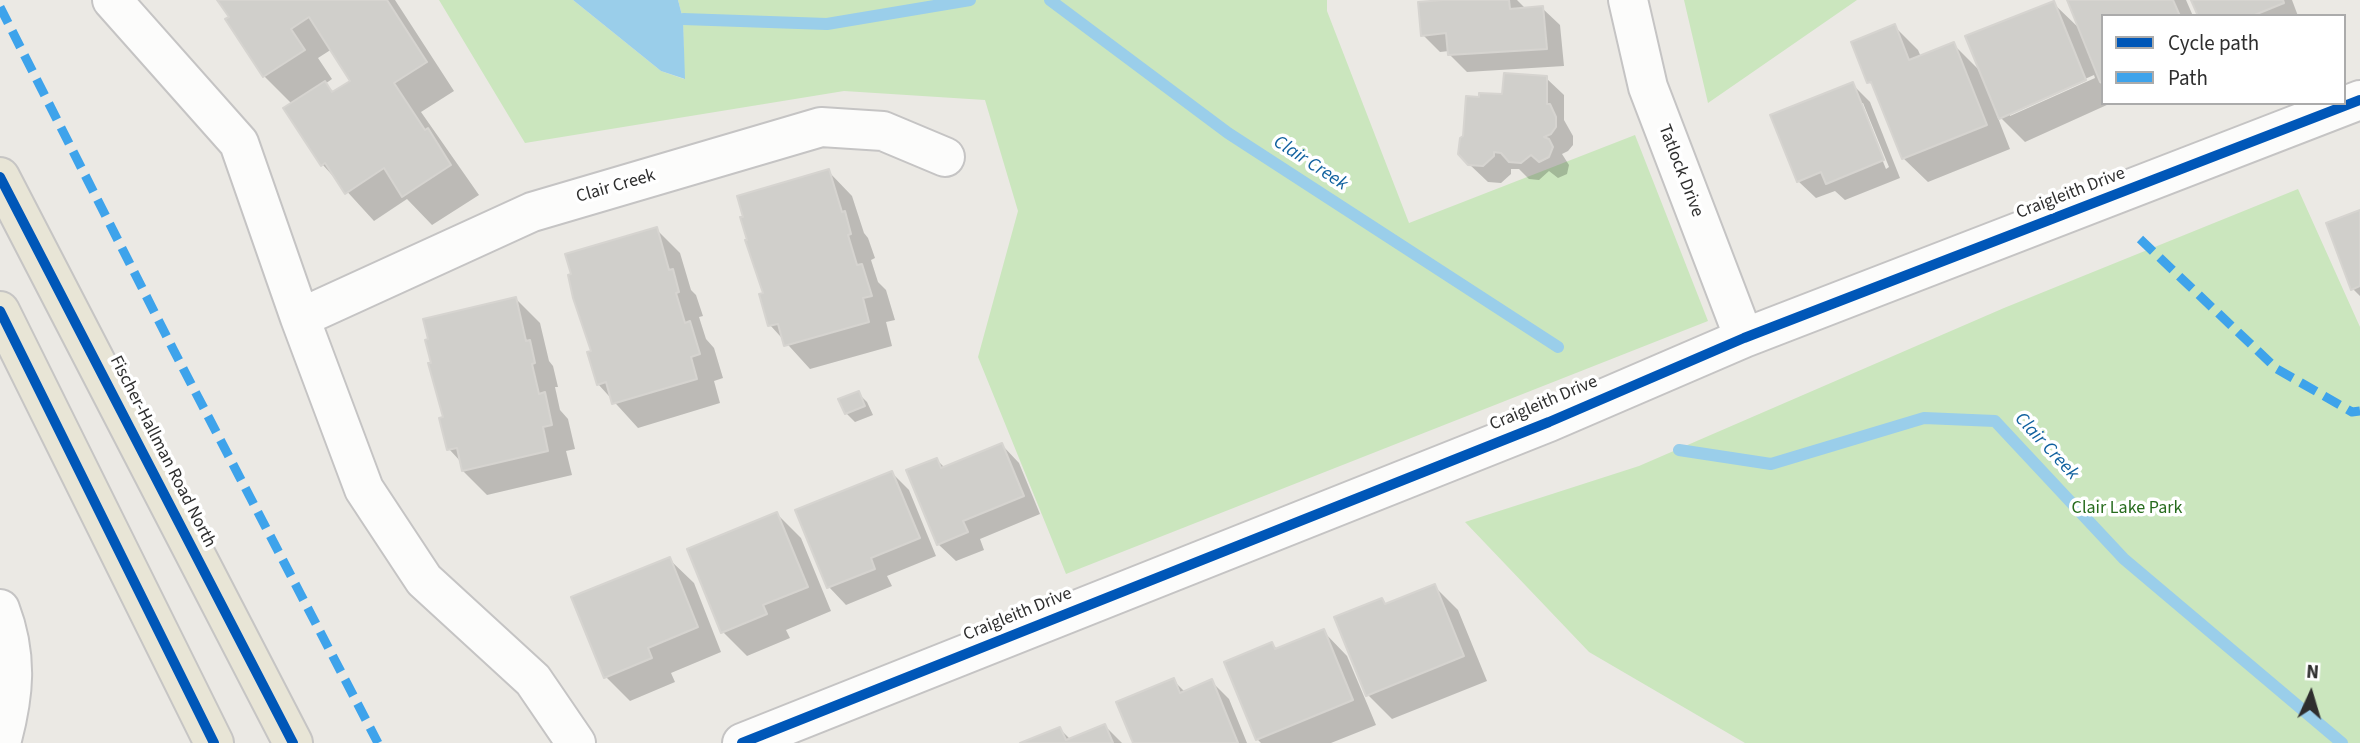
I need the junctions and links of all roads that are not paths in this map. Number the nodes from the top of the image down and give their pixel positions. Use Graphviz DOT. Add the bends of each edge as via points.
graph roads {
  1 [pos="112,0"];
  2 [pos="1629,0"];
  3 [pos="2360,100"];
  4 [pos="945,157"];
  5 [pos="0,177"];
  6 [pos="0,311"];
  7 [pos="300,318"];
  8 [pos="1744,338"];
  9 [pos="0,609"];
  10 [pos="1,743"];
  11 [pos="214,743"];
  12 [pos="293,743"];
  13 [pos="576,743"];
  14 [pos="742,743"];
  1 -- 7 [label="street" via="239,143"];
  2 -- 8 [label="street, Tatlock Drive" via="1648,87"];
  3 -- 8 [label="street, Craigleith Drive"];
  4 -- 7 [label="street, Clair Creek" via="883,131 821,127 532,212"];
  5 -- 12 [label="main road, Fischer-Hallman Road North"];
  6 -- 11 [label="main road"];
  7 -- 13 [label="street" via="364,489 424,580 533,680"];
  8 -- 14 [label="street, Craigleith Drive" via="1549,422"];
  9 -- 10 [label="street" via="13,672 11,709"];
}
